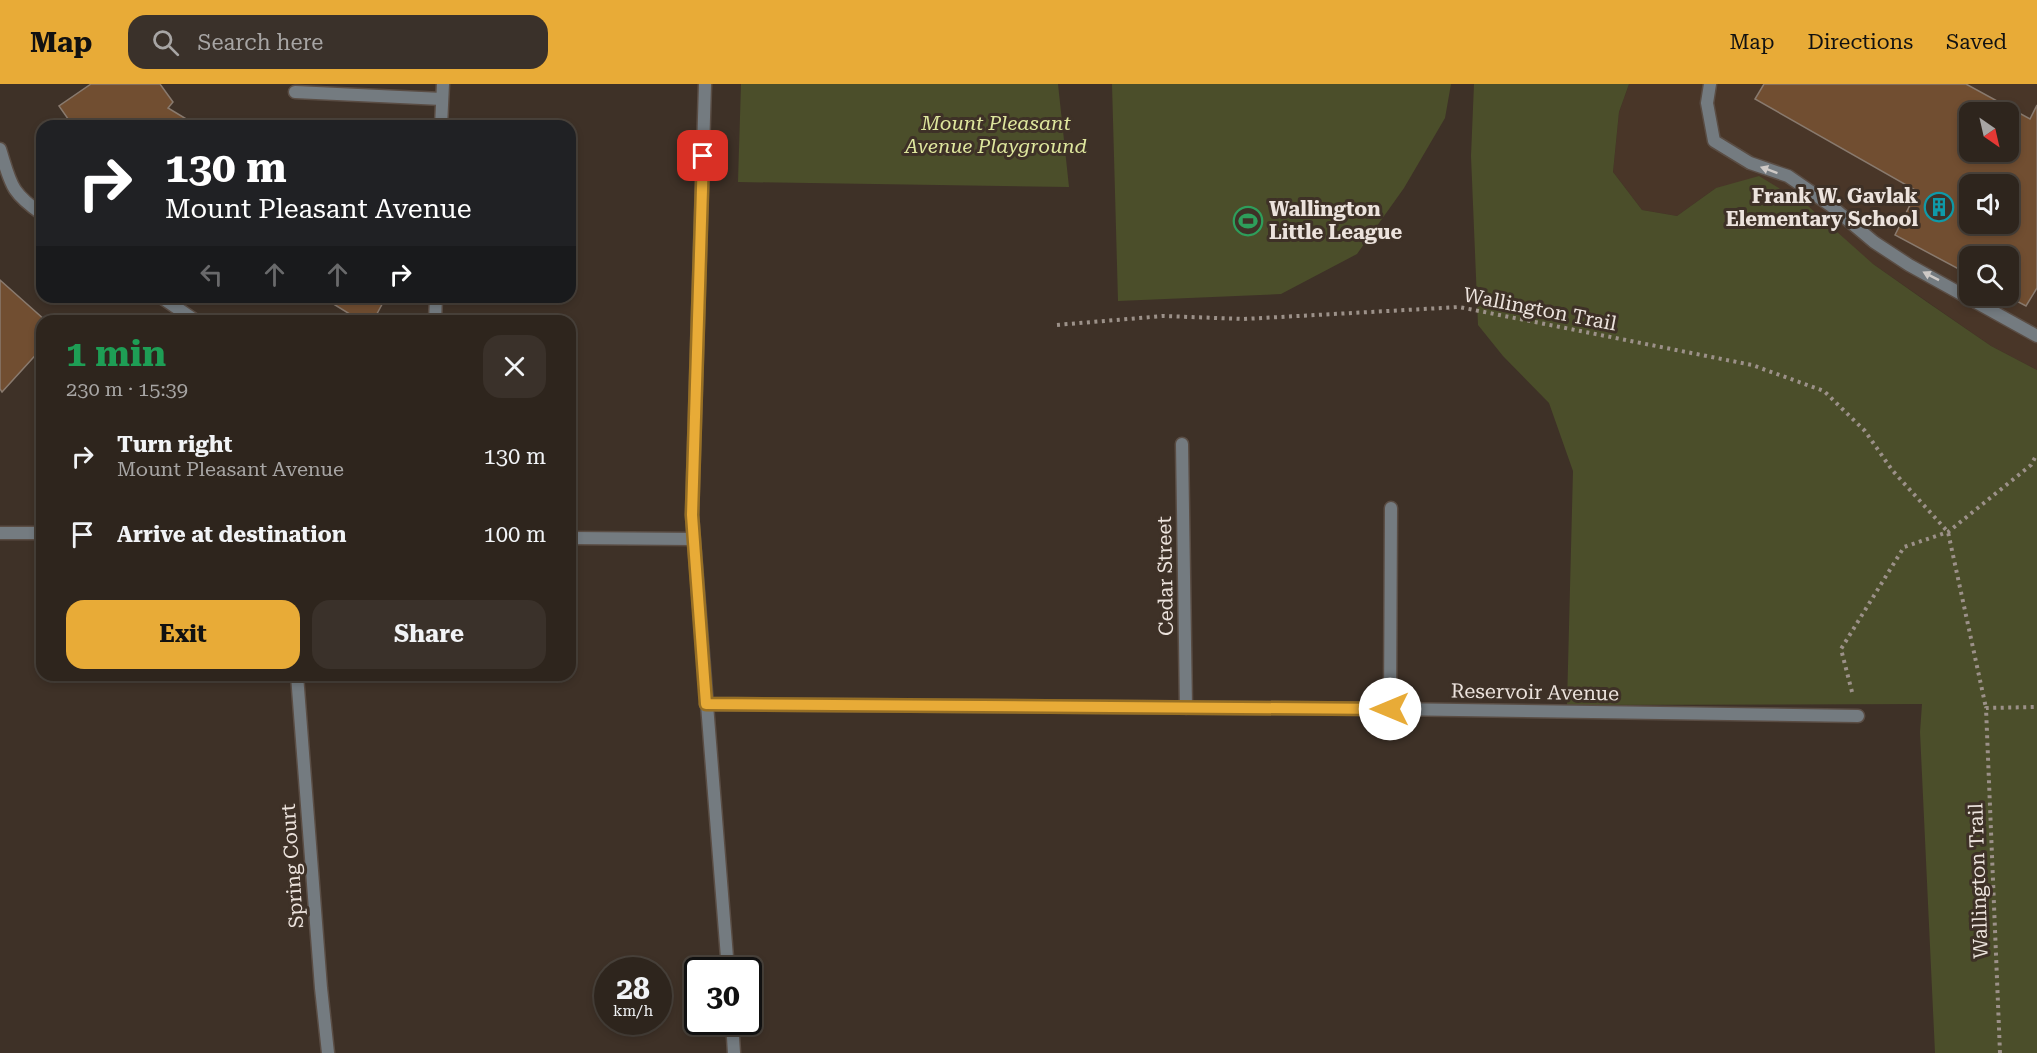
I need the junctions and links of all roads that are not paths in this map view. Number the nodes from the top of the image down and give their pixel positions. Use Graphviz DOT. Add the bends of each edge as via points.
graph roads {
  1 [pos="443,84"];
  2 [pos="705,84"];
  3 [pos="1710,84"];
  4 [pos="296,92"];
  5 [pos="442,99"];
  6 [pos="441,120"];
  7 [pos="0,149"];
  8 [pos="36,210"];
  9 [pos="170,303"];
  10 [pos="187,315"];
  11 [pos="2037,336"];
  12 [pos="1182,444"];
  13 [pos="1391,508"];
  14 [pos="0,533"];
  15 [pos="36,533"];
  16 [pos="576,538"];
  17 [pos="693,539"];
  18 [pos="297,681"];
  19 [pos="706,704"];
  20 [pos="1186,708"];
  21 [pos="1390,709"];
  22 [pos="1858,716"];
  23 [pos="727,957"];
  24 [pos="733,1035"];
  25 [pos="328,1053"];
  26 [pos="734,1053"];
  1 -- 5 [label="street"];
  2 -- 17 [label="street"];
  11 -- 3 [label="street, one-way" via="1909,265 1788,176 1750,163 1714,141 1707,103"];
  4 -- 5 [label="street"];
  5 -- 6 [label="street"];
  7 -- 8 [label="street" via="14,191"];
  9 -- 10 [label="street"];
  12 -- 20 [label="street, Cedar Street"];
  13 -- 21 [label="street"];
  14 -- 15 [label="street"];
  16 -- 17 [label="street"];
  17 -- 19 [label="street"];
  18 -- 25 [label="street, Spring Court"];
  19 -- 20 [label="street, Reservoir Avenue"];
  19 -- 23 [label="street"];
  20 -- 21 [label="street, Reservoir Avenue"];
  21 -- 22 [label="street, Reservoir Avenue"];
  24 -- 26 [label="street"];
}
